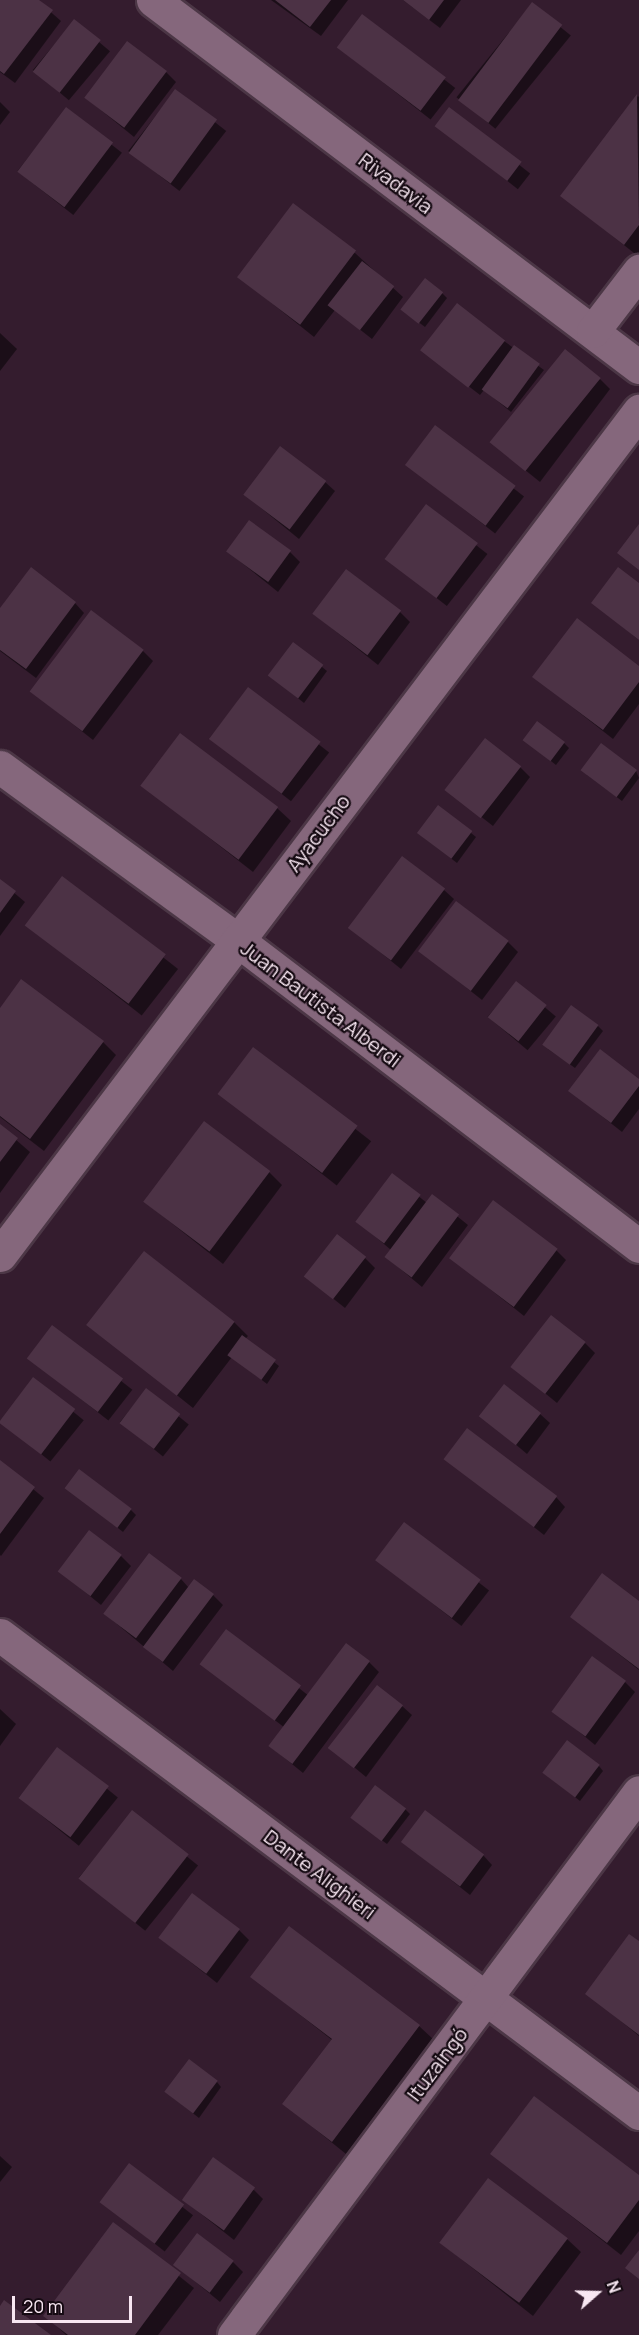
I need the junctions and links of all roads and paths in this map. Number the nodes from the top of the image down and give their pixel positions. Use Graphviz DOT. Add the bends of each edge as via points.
graph roads {
  1 [pos="153,0"];
  2 [pos="639,271"];
  3 [pos="592,331"];
  4 [pos="639,367"];
  5 [pos="639,411"];
  6 [pos="0,767"];
  7 [pos="237,940"];
  8 [pos="639,1246"];
  9 [pos="0,1255"];
  10 [pos="0,1635"];
  11 [pos="639,1792"];
  12 [pos="487,1998"];
  13 [pos="639,2113"];
  14 [pos="234,2335"];
  1 -- 3 [label="street, Rivadavia"];
  2 -- 3 [label="street"];
  3 -- 4 [label="street, Rivadavia"];
  5 -- 7 [label="street, Ayacucho"];
  6 -- 7 [label="street, Juan Bautista Alberdi"];
  7 -- 8 [label="street, Juan Bautista Alberdi"];
  7 -- 9 [label="street, Ayacucho"];
  10 -- 12 [label="street, Dante Alighieri"];
  11 -- 12 [label="street, Ituzaingó"];
  12 -- 13 [label="street, Dante Alighieri"];
  12 -- 14 [label="street, Ituzaingó"];
}
